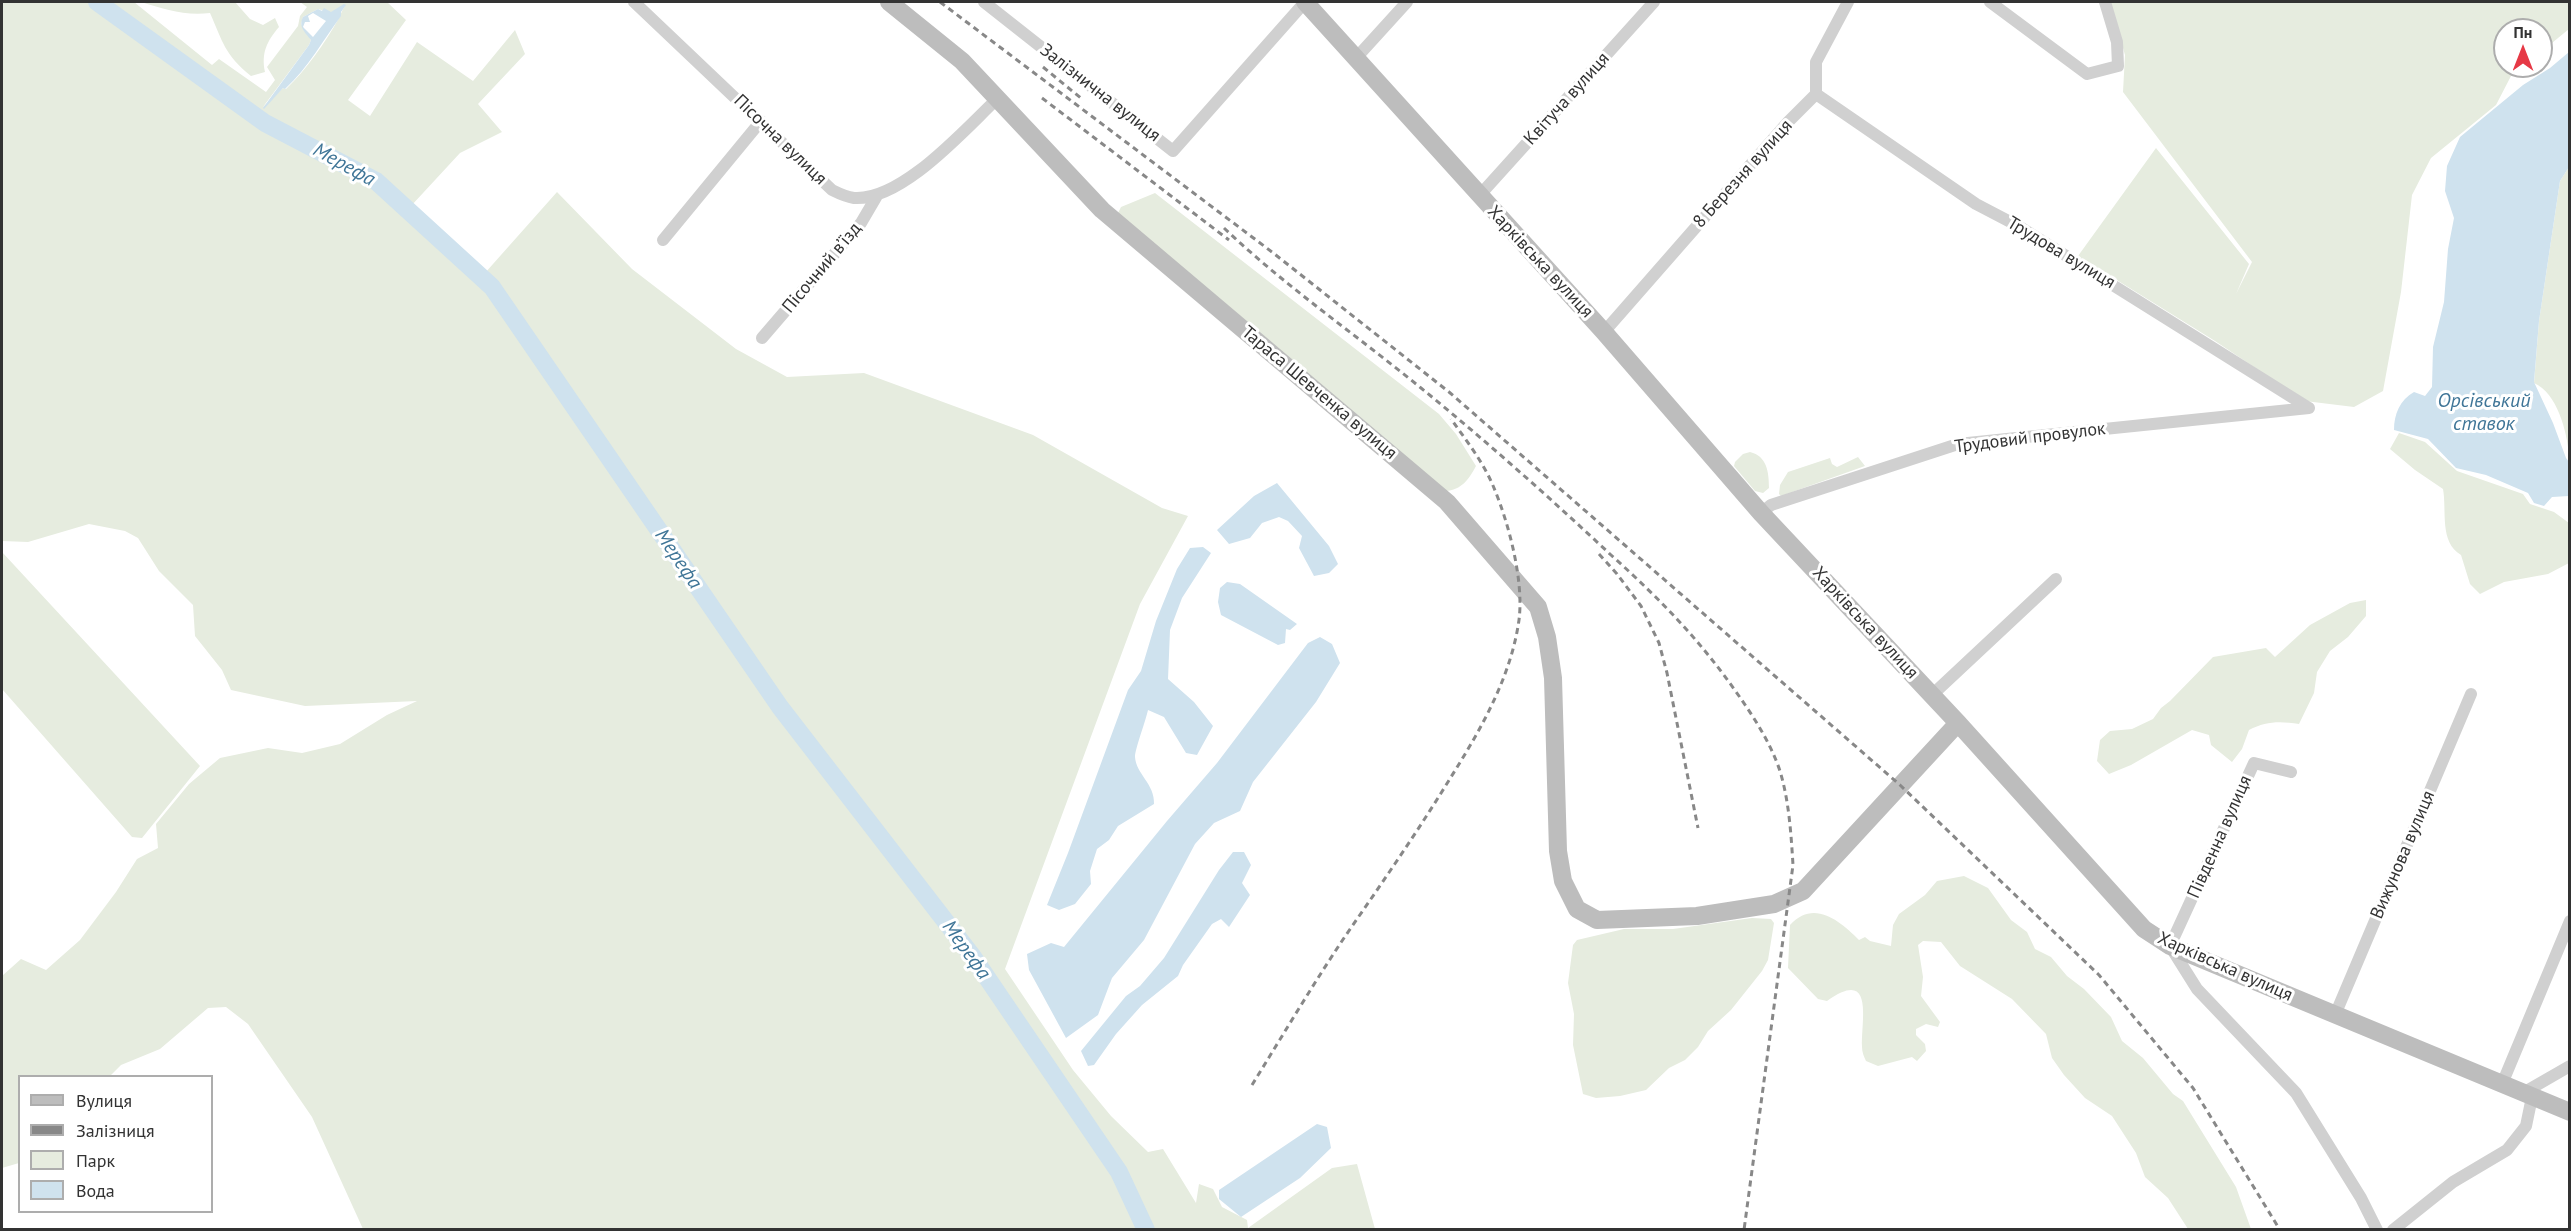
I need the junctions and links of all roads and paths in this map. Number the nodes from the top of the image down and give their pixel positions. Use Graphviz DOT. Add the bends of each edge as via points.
graph roads {
  1 [pos="634,2"];
  2 [pos="889,2"];
  3 [pos="984,2"];
  4 [pos="1305,2"];
  5 [pos="1407,2"];
  6 [pos="1654,2"];
  7 [pos="1848,2"];
  8 [pos="1990,2"];
  9 [pos="2105,2"];
  10 [pos="1356,57"];
  11 [pos="1816,94"];
  12 [pos="998,99"];
  13 [pos="761,121"];
  14 [pos="878,194"];
  15 [pos="1479,196"];
  16 [pos="663,240"];
  17 [pos="1604,332"];
  18 [pos="762,338"];
  19 [pos="2310,408"];
  20 [pos="1761,513"];
  21 [pos="2056,579"];
  22 [pos="2471,694"];
  23 [pos="1932,695"];
  24 [pos="1958,723"];
  25 [pos="2291,772"];
  26 [pos="2570,921"];
  27 [pos="2170,946"];
  28 [pos="2335,1015"];
  29 [pos="2570,1066"];
  30 [pos="2502,1084"];
  31 [pos="2528,1095"];
  32 [pos="2570,1112"];
  33 [pos="2377,1230"];
  34 [pos="2393,1230"];
  1 -- 13 [label="street, Пісочна вулиця"];
  2 -- 12 [label="street, Тараса Шевченка вулиця" via="962,61"];
  3 -- 4 [label="street, Залізнична вулиця" via="1173,151"];
  4 -- 10 [label="street, Харківська вулиця"];
  5 -- 10 [label="street"];
  6 -- 15 [label="street, Квітуча вулиця"];
  7 -- 11 [label="street" via="1816,62"];
  8 -- 9 [label="street" via="2087,74 2118,66 2117,42"];
  10 -- 15 [label="street, Харківська вулиця"];
  11 -- 17 [label="street, 8 Березня вулиця"];
  11 -- 19 [label="street, Трудова вулиця" via="1976,204 2020,227"];
  12 -- 14 [label="street, Пісочна вулиця" via="912,178"];
  12 -- 24 [label="street, Тараса Шевченка вулиця" via="1102,210 1447,502 1538,607 1553,678 1558,851 1563,881 1577,909 1597,920 1697,916 1774,904 1803,891"];
  13 -- 14 [label="street, Пісочна вулиця" via="832,190 853,198"];
  13 -- 16 [label="street"];
  14 -- 18 [label="street, Пісочний в’їзд" via="861,223"];
  15 -- 17 [label="street, Харківська вулиця"];
  17 -- 20 [label="street, Харківська вулиця"];
  19 -- 20 [label="street, Трудовий провулок" via="1958,444 1771,505"];
  20 -- 23 [label="street, Харківська вулиця"];
  21 -- 23 [label="street"];
  22 -- 28 [label="street, Вижунова вулиця"];
  23 -- 24 [label="street, Харківська вулиця"];
  24 -- 27 [label="street, Харківська вулиця" via="2144,929"];
  25 -- 27 [label="street, Південна вулиця" via="2254,763"];
  26 -- 30 [label="street"];
  27 -- 28 [label="street, Харківська вулиця"];
  27 -- 33 [label="street" via="2197,989 2296,1093"];
  28 -- 30 [label="street, Харківська вулиця"];
  29 -- 31 [label="street"];
  30 -- 31 [label="street, Харківська вулиця"];
  31 -- 32 [label="street, Харківська вулиця"];
  31 -- 34 [label="street" via="2526,1126 2507,1150 2453,1182"];
}
